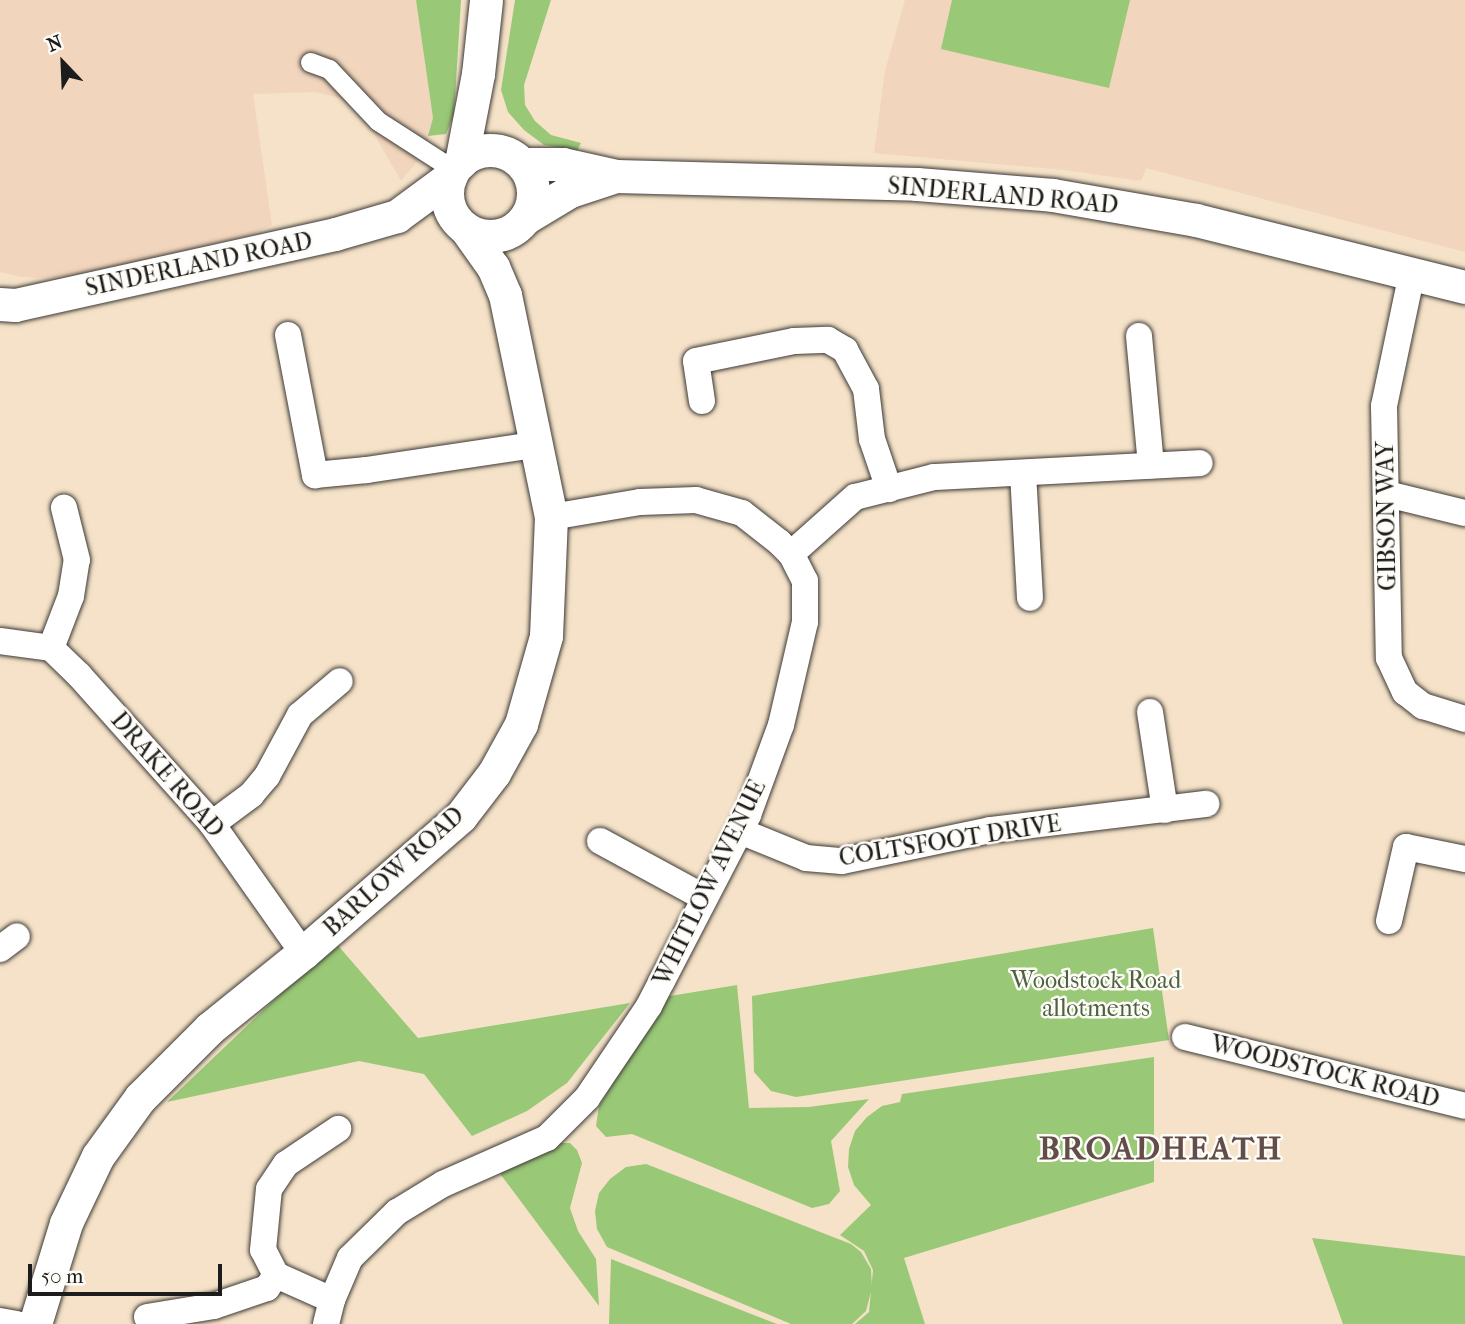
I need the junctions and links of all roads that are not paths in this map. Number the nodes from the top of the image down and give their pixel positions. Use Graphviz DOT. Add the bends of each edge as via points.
graph roads {
  1 [pos="486,0"];
  2 [pos="310,62"];
  3 [pos="478,74"];
  4 [pos="519,161"];
  5 [pos="455,170"];
  6 [pos="616,176"];
  7 [pos="397,216"];
  8 [pos="525,220"];
  9 [pos="461,225"];
  10 [pos="1412,273"];
  11 [pos="1465,287"];
  12 [pos="505,295"];
  13 [pos="0,304"];
  14 [pos="288,335"];
  15 [pos="1139,336"];
  16 [pos="702,401"];
  17 [pos="535,445"];
  18 [pos="1200,463"];
  19 [pos="1151,466"];
  20 [pos="1023,473"];
  21 [pos="889,489"];
  22 [pos="1387,494"];
  23 [pos="64,508"];
  24 [pos="1465,513"];
  25 [pos="551,517"];
  26 [pos="791,554"];
  27 [pos="1030,598"];
  28 [pos="0,641"];
  29 [pos="51,648"];
  30 [pos="340,681"];
  31 [pos="1150,712"];
  32 [pos="1465,719"];
  33 [pos="1206,804"];
  34 [pos="1165,810"];
  35 [pos="212,824"];
  36 [pos="740,831"];
  37 [pos="600,841"];
  38 [pos="1465,859"];
  39 [pos="705,898"];
  40 [pos="1389,921"];
  41 [pos="303,953"];
  42 [pos="1185,1037"];
  43 [pos="1465,1105"];
  44 [pos="338,1129"];
  45 [pos="276,1275"];
  46 [pos="329,1312"];
  47 [pos="147,1317"];
  48 [pos="0,1321"];
  49 [pos="17,1324"];
  50 [pos="35,1324"];
  1 -- 3 [label="street"];
  2 -- 5 [label="street" via="329,69 378,121"];
  3 -- 4 [label="street" via="487,120"];
  3 -- 5 [label="street"];
  4 -- 5 [label="street, SINDERLAND ROAD" via="492,150 479,151"];
  4 -- 6 [label="street, SINDERLAND ROAD" via="563,164"];
  4 -- 8 [label="street" via="532,180 534,195"];
  5 -- 7 [label="street, SINDERLAND ROAD"];
  5 -- 9 [label="street" via="448,204"];
  6 -- 8 [label="street, SINDERLAND ROAD" via="570,191"];
  6 -- 10 [label="street, SINDERLAND ROAD" via="917,184 1053,195 1196,220"];
  7 -- 9 [label="street, SINDERLAND ROAD"];
  7 -- 13 [label="street, SINDERLAND ROAD" via="298,244 15,305"];
  8 -- 9 [label="street, SINDERLAND ROAD" via="498,236 484,236"];
  8 -- 12 [label="street, BARLOW ROAD" via="510,254"];
  9 -- 12 [label="street, BARLOW ROAD" via="493,267"];
  10 -- 11 [label="street, SINDERLAND ROAD"];
  10 -- 22 [label="street, GIBSON WAY" via="1384,406"];
  12 -- 17 [label="street, BARLOW ROAD"];
  14 -- 17 [label="street" via="315,475"];
  15 -- 19 [label="street"];
  16 -- 21 [label="street" via="696,361 794,341 828,340 845,350 866,389 872,439"];
  17 -- 25 [label="street, BARLOW ROAD"];
  18 -- 19 [label="street"];
  19 -- 20 [label="street"];
  20 -- 21 [label="street" via="934,477"];
  20 -- 27 [label="street"];
  21 -- 26 [label="street" via="855,497"];
  22 -- 24 [label="street"];
  22 -- 32 [label="street, GIBSON WAY" via="1389,657 1405,692 1423,706"];
  23 -- 29 [label="street" via="77,561 71,596"];
  25 -- 26 [label="street, WHITLOW AVENUE" via="640,502 696,500 741,513"];
  25 -- 41 [label="street, BARLOW ROAD" via="546,636 521,724 494,773 461,816"];
  26 -- 36 [label="street, WHITLOW AVENUE" via="805,581 805,622 781,725"];
  28 -- 29 [label="street"];
  29 -- 35 [label="street, DRAKE ROAD"];
  30 -- 35 [label="street" via="300,715 267,776 251,795"];
  31 -- 34 [label="street"];
  33 -- 34 [label="street, COLTSFOOT DRIVE"];
  34 -- 36 [label="street, COLTSFOOT DRIVE" via="990,830 842,861 806,858"];
  35 -- 41 [label="street, DRAKE ROAD"];
  36 -- 39 [label="street, WHITLOW AVENUE"];
  37 -- 39 [label="street"];
  38 -- 40 [label="street" via="1406,847"];
  39 -- 46 [label="street, WHITLOW AVENUE" via="649,1006 587,1098 547,1138 443,1184 397,1212 350,1258"];
  41 -- 50 [label="street, BARLOW ROAD" via="170,1066 102,1150 66,1223"];
  42 -- 43 [label="street, WOODSTOCK ROAD"];
  44 -- 45 [label="street" via="286,1164 269,1189 263,1250"];
  45 -- 46 [label="street"];
  45 -- 47 [label="street" via="267,1288 214,1306"];
  48 -- 49 [label="street"];
}
